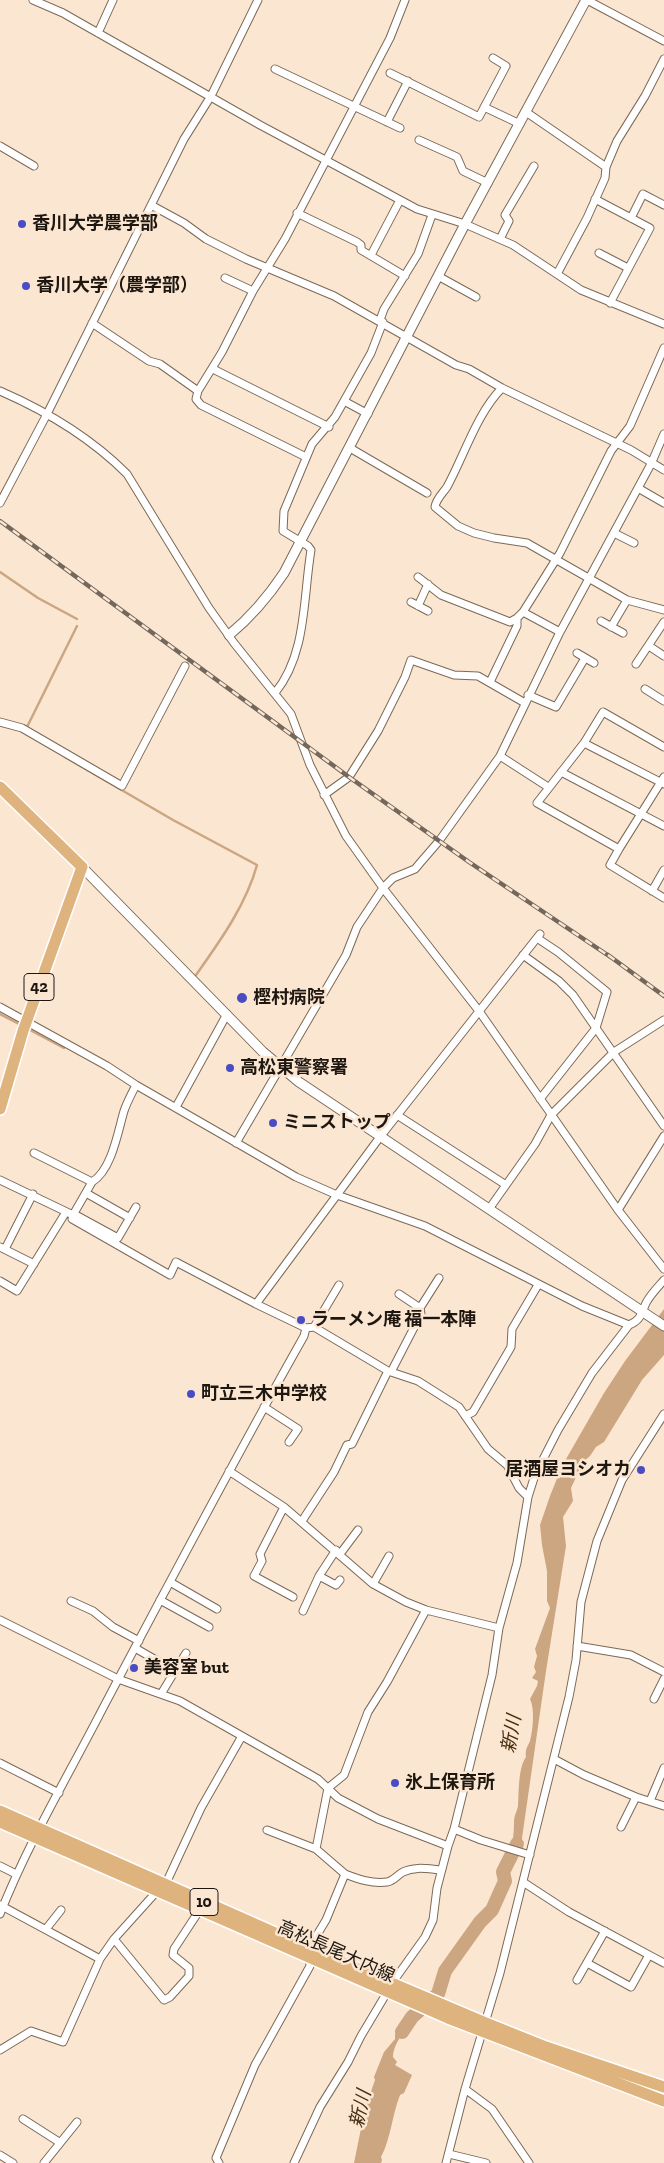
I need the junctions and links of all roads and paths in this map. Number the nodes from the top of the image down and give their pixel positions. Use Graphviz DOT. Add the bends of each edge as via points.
graph roads {
  1 [pos="33,0"];
  2 [pos="113,0"];
  3 [pos="258,0"];
  4 [pos="405,0"];
  5 [pos="587,0"];
  6 [pos="98,33"];
  7 [pos="664,41"];
  8 [pos="493,58"];
  9 [pos="664,59"];
  10 [pos="275,69"];
  11 [pos="390,73"];
  12 [pos="408,81"];
  13 [pos="211,96"];
  14 [pos="354,106"];
  15 [pos="484,107"];
  16 [pos="526,112"];
  17 [pos="388,122"];
  18 [pos="520,124"];
  19 [pos="400,128"];
  20 [pos="420,140"];
  21 [pos="0,146"];
  22 [pos="325,161"];
  23 [pos="34,166"];
  24 [pos="534,166"];
  25 [pos="606,167"];
  26 [pos="488,183"];
  27 [pos="595,199"];
  28 [pos="400,200"];
  29 [pos="151,205"];
  30 [pos="664,205"];
  31 [pos="297,214"];
  32 [pos="432,215"];
  33 [pos="631,218"];
  34 [pos="465,224"];
  35 [pos="500,239"];
  36 [pos="599,253"];
  37 [pos="371,255"];
  38 [pos="266,268"];
  39 [pos="628,268"];
  40 [pos="557,274"];
  41 [pos="405,276"];
  42 [pos="438,276"];
  43 [pos="225,278"];
  44 [pos="253,291"];
  45 [pos="476,297"];
  46 [pos="610,303"];
  47 [pos="382,321"];
  48 [pos="92,323"];
  49 [pos="664,324"];
  50 [pos="408,336"];
  51 [pos="664,348"];
  52 [pos="213,369"];
  53 [pos="502,388"];
  54 [pos="198,390"];
  55 [pos="0,391"];
  56 [pos="344,401"];
  57 [pos="47,414"];
  58 [pos="368,414"];
  59 [pos="329,427"];
  60 [pos="664,434"];
  61 [pos="617,443"];
  62 [pos="350,448"];
  63 [pos="306,457"];
  64 [pos="651,464"];
  65 [pos="664,470"];
  66 [pos="638,488"];
  67 [pos="427,493"];
  68 [pos="0,503"];
  69 [pos="664,503"];
  70 [pos="614,533"];
  71 [pos="300,541"];
  72 [pos="634,543"];
  73 [pos="556,559"];
  74 [pos="418,577"];
  75 [pos="589,578"];
  76 [pos="428,584"];
  77 [pos="627,600"];
  78 [pos="411,602"];
  79 [pos="418,606"];
  80 [pos="664,610"];
  81 [pos="428,612"];
  82 [pos="523,612"];
  83 [pos="517,618"];
  84 [pos="601,621"];
  85 [pos="664,622"];
  86 [pos="611,627"];
  87 [pos="560,632"];
  88 [pos="623,633"];
  89 [pos="229,636"];
  90 [pos="649,646"];
  91 [pos="577,653"];
  92 [pos="664,656"];
  93 [pos="585,658"];
  94 [pos="594,664"];
  95 [pos="636,664"];
  96 [pos="185,666"];
  97 [pos="490,682"];
  98 [pos="645,689"];
  99 [pos="275,693"];
  100 [pos="527,699"];
  101 [pos="664,701"];
  102 [pos="0,722"];
  103 [pos="584,743"];
  104 [pos="664,747"];
  105 [pos="500,756"];
  106 [pos="561,772"];
  107 [pos="663,781"];
  108 [pos="0,787"];
  109 [pos="548,787"];
  110 [pos="324,795"];
  111 [pos="640,815"];
  112 [pos="664,826"];
  113 [pos="619,849"];
  114 [pos="82,867"];
  115 [pos="664,870"];
  116 [pos="383,888"];
  117 [pos="652,891"];
  118 [pos="664,898"];
  119 [pos="523,956"];
  120 [pos="0,1007"];
  121 [pos="478,1012"];
  122 [pos="227,1014"];
  123 [pos="664,1020"];
  124 [pos="26,1021"];
  125 [pos="596,1028"];
  126 [pos="614,1052"];
  127 [pos="280,1066"];
  128 [pos="136,1085"];
  129 [pos="540,1099"];
  130 [pos="176,1107"];
  131 [pos="0,1109"];
  132 [pos="397,1115"];
  133 [pos="551,1115"];
  134 [pos="664,1126"];
  135 [pos="664,1136"];
  136 [pos="380,1137"];
  137 [pos="236,1143"];
  138 [pos="34,1153"];
  139 [pos="0,1180"];
  140 [pos="92,1182"];
  141 [pos="506,1185"];
  142 [pos="86,1193"];
  143 [pos="33,1194"];
  144 [pos="337,1195"];
  145 [pos="136,1207"];
  146 [pos="489,1209"];
  147 [pos="618,1210"];
  148 [pos="71,1214"];
  149 [pos="130,1218"];
  150 [pos="3,1248"];
  151 [pos="34,1264"];
  152 [pos="664,1268"];
  153 [pos="439,1278"];
  154 [pos="664,1280"];
  155 [pos="0,1282"];
  156 [pos="340,1285"];
  157 [pos="538,1285"];
  158 [pos="399,1294"];
  159 [pos="256,1304"];
  160 [pos="420,1308"];
  161 [pos="644,1312"];
  162 [pos="629,1325"];
  163 [pos="664,1326"];
  164 [pos="310,1327"];
  165 [pos="390,1371"];
  166 [pos="264,1408"];
  167 [pos="664,1414"];
  168 [pos="465,1416"];
  169 [pos="289,1442"];
  170 [pos="230,1471"];
  171 [pos="528,1497"];
  172 [pos="284,1507"];
  173 [pos="302,1521"];
  174 [pos="358,1530"];
  175 [pos="338,1552"];
  176 [pos="389,1556"];
  177 [pos="320,1576"];
  178 [pos="340,1580"];
  179 [pos="170,1582"];
  180 [pos="373,1584"];
  181 [pos="293,1597"];
  182 [pos="160,1600"];
  183 [pos="71,1601"];
  184 [pos="217,1608"];
  185 [pos="303,1610"];
  186 [pos="426,1610"];
  187 [pos="0,1620"];
  188 [pos="209,1627"];
  189 [pos="499,1628"];
  190 [pos="139,1641"];
  191 [pos="577,1646"];
  192 [pos="135,1648"];
  193 [pos="186,1653"];
  194 [pos="175,1671"];
  195 [pos="664,1672"];
  196 [pos="118,1679"];
  197 [pos="664,1679"];
  198 [pos="161,1694"];
  199 [pos="654,1699"];
  200 [pos="242,1736"];
  201 [pos="554,1759"];
  202 [pos="0,1763"];
  203 [pos="664,1768"];
  204 [pos="328,1788"];
  205 [pos="59,1793"];
  206 [pos="636,1797"];
  207 [pos="650,1800"];
  208 [pos="664,1806"];
  209 [pos="0,1811"];
  210 [pos="0,1822"];
  211 [pos="622,1827"];
  212 [pos="454,1829"];
  213 [pos="266,1830"];
  214 [pos="38,1834"];
  215 [pos="448,1846"];
  216 [pos="316,1849"];
  217 [pos="530,1854"];
  218 [pos="0,1866"];
  219 [pos="441,1870"];
  220 [pos="16,1874"];
  221 [pos="345,1874"];
  222 [pos="523,1882"];
  223 [pos="160,1888"];
  224 [pos="1,1908"];
  225 [pos="61,1910"];
  226 [pos="199,1911"];
  227 [pos="46,1929"];
  228 [pos="604,1931"];
  229 [pos="114,1939"];
  230 [pos="309,1953"];
  231 [pos="649,1955"];
  232 [pos="100,1959"];
  233 [pos="664,1963"];
  234 [pos="587,1964"];
  235 [pos="577,1980"];
  236 [pos="390,1988"];
  237 [pos="485,2028"];
  238 [pos="0,2050"];
  239 [pos="664,2087"];
  240 [pos="465,2089"];
  241 [pos="664,2101"];
  242 [pos="24,2119"];
  243 [pos="76,2122"];
  244 [pos="59,2142"];
  245 [pos="449,2154"];
  246 [pos="0,2155"];
  247 [pos="13,2163"];
  248 [pos="44,2163"];
  249 [pos="219,2163"];
  250 [pos="294,2163"];
  251 [pos="446,2163"];
  252 [pos="486,2163"];
  253 [pos="529,2163"];
  1 -- 6 [label="street"];
  2 -- 6 [label="street"];
  3 -- 13 [label="street"];
  4 -- 14 [label="street" via="390,38"];
  5 -- 7 [label="street"];
  5 -- 16 [label="street"];
  6 -- 13 [label="street"];
  8 -- 15 [label="street" via="506,66"];
  9 -- 25 [label="street" via="617,141"];
  10 -- 14 [label="street"];
  11 -- 12 [label="street"];
  12 -- 15 [label="street" via="479,117"];
  12 -- 17 [label="street"];
  13 -- 22 [label="street"];
  13 -- 29 [label="street" via="184,139"];
  14 -- 17 [label="street"];
  14 -- 22 [label="street"];
  15 -- 18 [label="street"];
  16 -- 18 [label="street"];
  16 -- 25 [label="street"];
  17 -- 19 [label="street"];
  18 -- 26 [label="street"];
  20 -- 26 [label="street" via="457,157 463,171"];
  21 -- 23 [label="street"];
  22 -- 28 [label="street"];
  22 -- 31 [label="street"];
  24 -- 35 [label="street" via="506,215 509,221"];
  25 -- 27 [label="street" via="605,178"];
  26 -- 34 [label="street"];
  27 -- 33 [label="street"];
  27 -- 40 [label="street"];
  28 -- 32 [label="street"];
  28 -- 37 [label="street"];
  29 -- 38 [label="street" via="206,239"];
  29 -- 48 [label="street"];
  30 -- 33 [label="street" via="643,194"];
  31 -- 37 [label="street" via="357,242 361,250"];
  31 -- 38 [label="street"];
  32 -- 34 [label="street"];
  32 -- 41 [label="street" via="418,254"];
  33 -- 39 [label="street" via="650,228"];
  34 -- 35 [label="street"];
  34 -- 42 [label="street"];
  35 -- 40 [label="street"];
  36 -- 39 [label="street"];
  37 -- 41 [label="street"];
  38 -- 44 [label="street"];
  38 -- 47 [label="street" via="334,296"];
  39 -- 46 [label="street"];
  40 -- 46 [label="street" via="581,290"];
  41 -- 47 [label="street" via="384,309"];
  42 -- 45 [label="street"];
  42 -- 50 [label="street"];
  43 -- 44 [label="street"];
  44 -- 52 [label="street"];
  46 -- 49 [label="street"];
  47 -- 50 [label="street"];
  47 -- 56 [label="street" via="371,353"];
  48 -- 54 [label="street"];
  48 -- 57 [label="street"];
  50 -- 53 [label="street"];
  50 -- 58 [label="street"];
  51 -- 61 [label="street" via="630,426"];
  52 -- 54 [label="street"];
  52 -- 59 [label="street"];
  53 -- 61 [label="street"];
  53 -- 73 [label="street" via="486,411 435,507 458,526 474,533 527,543"];
  54 -- 63 [label="street" via="196,399 201,405"];
  55 -- 57 [label="street"];
  56 -- 58 [label="street"];
  56 -- 59 [label="street"];
  57 -- 68 [label="street"];
  57 -- 89 [label="street" via="90,441 127,474"];
  58 -- 62 [label="street"];
  59 -- 63 [label="street" via="312,444"];
  60 -- 64 [label="street"];
  61 -- 64 [label="street"];
  61 -- 73 [label="street"];
  62 -- 67 [label="street"];
  62 -- 71 [label="street"];
  63 -- 71 [label="street" via="282,523 283,531"];
  64 -- 65 [label="street"];
  64 -- 66 [label="street"];
  66 -- 69 [label="street"];
  66 -- 70 [label="street"];
  70 -- 72 [label="street"];
  70 -- 75 [label="street"];
  71 -- 89 [label="street" via="275,586"];
  71 -- 99 [label="street" via="310,550 298,647 286,680"];
  73 -- 75 [label="street"];
  73 -- 82 [label="street"];
  74 -- 76 [label="street"];
  75 -- 77 [label="street"];
  75 -- 87 [label="street"];
  76 -- 79 [label="street"];
  76 -- 83 [label="street" via="441,595 510,622"];
  77 -- 80 [label="street"];
  77 -- 86 [label="street"];
  78 -- 79 [label="street"];
  79 -- 81 [label="street"];
  82 -- 83 [label="street"];
  82 -- 87 [label="street"];
  83 -- 97 [label="street" via="517,626"];
  84 -- 86 [label="street"];
  85 -- 90 [label="street"];
  86 -- 88 [label="street"];
  87 -- 100 [label="street"];
  89 -- 99 [label="street"];
  90 -- 92 [label="street"];
  90 -- 95 [label="street"];
  91 -- 93 [label="street"];
  93 -- 94 [label="street"];
  93 -- 100 [label="street" via="556,707"];
  96 -- 102 [label="street" via="122,786 22,728"];
  97 -- 100 [label="street"];
  97 -- 110 [label="street" via="478,676 454,675 411,660 378,731 349,777"];
  98 -- 101 [label="street"];
  99 -- 110 [label="street" via="291,714"];
  100 -- 105 [label="street"];
  103 -- 104 [label="street" via="603,712"];
  103 -- 106 [label="street"];
  103 -- 107 [label="street"];
  105 -- 109 [label="street"];
  105 -- 116 [label="street" via="420,864 393,878"];
  106 -- 109 [label="street"];
  106 -- 111 [label="street"];
  107 -- 111 [label="street"];
  108 -- 114 [label="main road"];
  109 -- 113 [label="street" via="537,803"];
  110 -- 116 [label="street" via="346,836"];
  111 -- 112 [label="street"];
  111 -- 113 [label="street"];
  113 -- 117 [label="street" via="610,865"];
  114 -- 122 [label="street"];
  114 -- 124 [label="main road, 42"];
  115 -- 117 [label="street"];
  116 -- 121 [label="street"];
  116 -- 127 [label="street" via="357,927 346,955"];
  117 -- 118 [label="street"];
  119 -- 121 [label="street"];
  119 -- 125 [label="street" via="573,995"];
  119 -- 125 [label="street" via="538,936 607,992"];
  120 -- 124 [label="street"];
  121 -- 129 [label="street"];
  121 -- 132 [label="street"];
  122 -- 127 [label="street"];
  122 -- 130 [label="street"];
  123 -- 126 [label="street"];
  124 -- 128 [label="street"];
  124 -- 131 [label="main road, 42"];
  125 -- 126 [label="street"];
  125 -- 129 [label="street"];
  126 -- 133 [label="street"];
  126 -- 134 [label="street"];
  127 -- 136 [label="street" via="298,1082"];
  127 -- 137 [label="street"];
  128 -- 130 [label="street"];
  128 -- 140 [label="street" via="113,1150 98,1179"];
  129 -- 133 [label="street"];
  130 -- 137 [label="street"];
  132 -- 136 [label="street"];
  132 -- 141 [label="street"];
  133 -- 141 [label="street"];
  133 -- 147 [label="street"];
  135 -- 147 [label="street"];
  136 -- 144 [label="street"];
  136 -- 146 [label="street"];
  137 -- 144 [label="street"];
  138 -- 140 [label="street"];
  139 -- 143 [label="street"];
  140 -- 142 [label="street"];
  141 -- 146 [label="street"];
  142 -- 148 [label="street"];
  142 -- 149 [label="street"];
  143 -- 148 [label="street"];
  143 -- 150 [label="street"];
  144 -- 157 [label="street" via="425,1226"];
  144 -- 159 [label="street"];
  145 -- 149 [label="street"];
  146 -- 161 [label="street"];
  147 -- 152 [label="street"];
  148 -- 149 [label="street" via="118,1238"];
  148 -- 151 [label="street"];
  148 -- 159 [label="street" via="72,1219 170,1275 176,1262"];
  150 -- 151 [label="street"];
  151 -- 155 [label="street" via="17,1290"];
  153 -- 160 [label="street"];
  154 -- 161 [label="street" via="646,1303"];
  156 -- 164 [label="street"];
  157 -- 162 [label="street"];
  157 -- 168 [label="street" via="512,1329 511,1347 473,1412"];
  158 -- 160 [label="street"];
  159 -- 164 [label="street"];
  160 -- 165 [label="street" via="421,1314"];
  161 -- 162 [label="street"];
  161 -- 163 [label="street"];
  162 -- 171 [label="street" via="592,1373 558,1430 535,1475"];
  164 -- 165 [label="street"];
  164 -- 166 [label="street"];
  165 -- 168 [label="street" via="418,1380 459,1407"];
  165 -- 173 [label="street" via="352,1444 347,1445 334,1472"];
  166 -- 169 [label="street" via="298,1429"];
  166 -- 170 [label="street"];
  167 -- 191 [label="street" via="622,1480 604,1519 585,1580"];
  168 -- 171 [label="street" via="488,1449 507,1465 519,1488"];
  170 -- 172 [label="street"];
  170 -- 179 [label="street"];
  171 -- 189 [label="street" via="517,1563"];
  172 -- 173 [label="street"];
  172 -- 181 [label="street" via="260,1554 262,1561 254,1576"];
  173 -- 175 [label="street"];
  174 -- 175 [label="street"];
  175 -- 177 [label="street"];
  175 -- 180 [label="street"];
  176 -- 180 [label="street"];
  177 -- 178 [label="street" via="336,1585"];
  177 -- 185 [label="street"];
  179 -- 182 [label="street"];
  179 -- 184 [label="street"];
  180 -- 186 [label="street"];
  182 -- 188 [label="street"];
  182 -- 190 [label="street"];
  183 -- 190 [label="street" via="93,1611"];
  186 -- 189 [label="street"];
  186 -- 204 [label="street" via="368,1712 344,1775"];
  187 -- 196 [label="street"];
  189 -- 212 [label="street" via="492,1675"];
  190 -- 192 [label="street"];
  191 -- 195 [label="street" via="632,1655"];
  191 -- 201 [label="street"];
  192 -- 194 [label="street"];
  192 -- 196 [label="street"];
  193 -- 194 [label="street"];
  194 -- 198 [label="street"];
  196 -- 198 [label="street"];
  196 -- 205 [label="street"];
  197 -- 199 [label="street"];
  198 -- 200 [label="street" via="180,1701"];
  200 -- 204 [label="street" via="318,1779"];
  200 -- 223 [label="street"];
  201 -- 206 [label="street"];
  201 -- 217 [label="street"];
  202 -- 205 [label="street"];
  203 -- 207 [label="street"];
  204 -- 215 [label="street" via="338,1798 378,1819"];
  204 -- 216 [label="street"];
  205 -- 214 [label="street"];
  206 -- 207 [label="street"];
  206 -- 211 [label="street"];
  207 -- 208 [label="street"];
  209 -- 214 [label="main road, 高松長尾大内線 / 10"];
  210 -- 214 [label="main road, 高松長尾大内線 / 10"];
  212 -- 215 [label="street"];
  212 -- 217 [label="street"];
  213 -- 216 [label="street"];
  214 -- 220 [label="street"];
  214 -- 223 [label="main road, 高松長尾大内線 / 10"];
  215 -- 219 [label="street"];
  216 -- 221 [label="street"];
  217 -- 222 [label="street"];
  218 -- 220 [label="street"];
  219 -- 221 [label="street" via="412,1868 385,1882 370,1882"];
  219 -- 236 [label="street" via="429,1928"];
  220 -- 224 [label="street"];
  221 -- 230 [label="street"];
  222 -- 228 [label="street"];
  222 -- 237 [label="street"];
  223 -- 226 [label="main road, 高松長尾大内線 / 10"];
  223 -- 229 [label="street"];
  223 -- 230 [label="main road, 高松長尾大内線 / 10"];
  224 -- 227 [label="street"];
  225 -- 227 [label="street"];
  226 -- 229 [label="street" via="174,1949 174,1955 189,1968 189,1976 164,2000"];
  226 -- 230 [label="main road, 高松長尾大内線 / 10"];
  227 -- 232 [label="street"];
  228 -- 231 [label="street"];
  228 -- 234 [label="street"];
  229 -- 232 [label="street"];
  230 -- 236 [label="main road, 高松長尾大内線 / 10"];
  230 -- 249 [label="street" via="310,1966 249,2077 216,2158"];
  231 -- 233 [label="street"];
  231 -- 234 [label="street" via="631,1987"];
  232 -- 238 [label="street" via="64,2042 32,2031"];
  234 -- 235 [label="street"];
  236 -- 237 [label="main road, 高松長尾大内線 / 10"];
  236 -- 250 [label="street" via="320,2107"];
  237 -- 239 [label="main road, 高松長尾大内線 / 10"];
  237 -- 240 [label="street"];
  237 -- 241 [label="main road, 高松長尾大内線 / 10"];
  240 -- 245 [label="street"];
  240 -- 253 [label="street" via="492,2109"];
  242 -- 244 [label="street"];
  243 -- 244 [label="street"];
  244 -- 248 [label="street"];
  245 -- 251 [label="street"];
  245 -- 252 [label="street"];
  246 -- 247 [label="street"];
}
